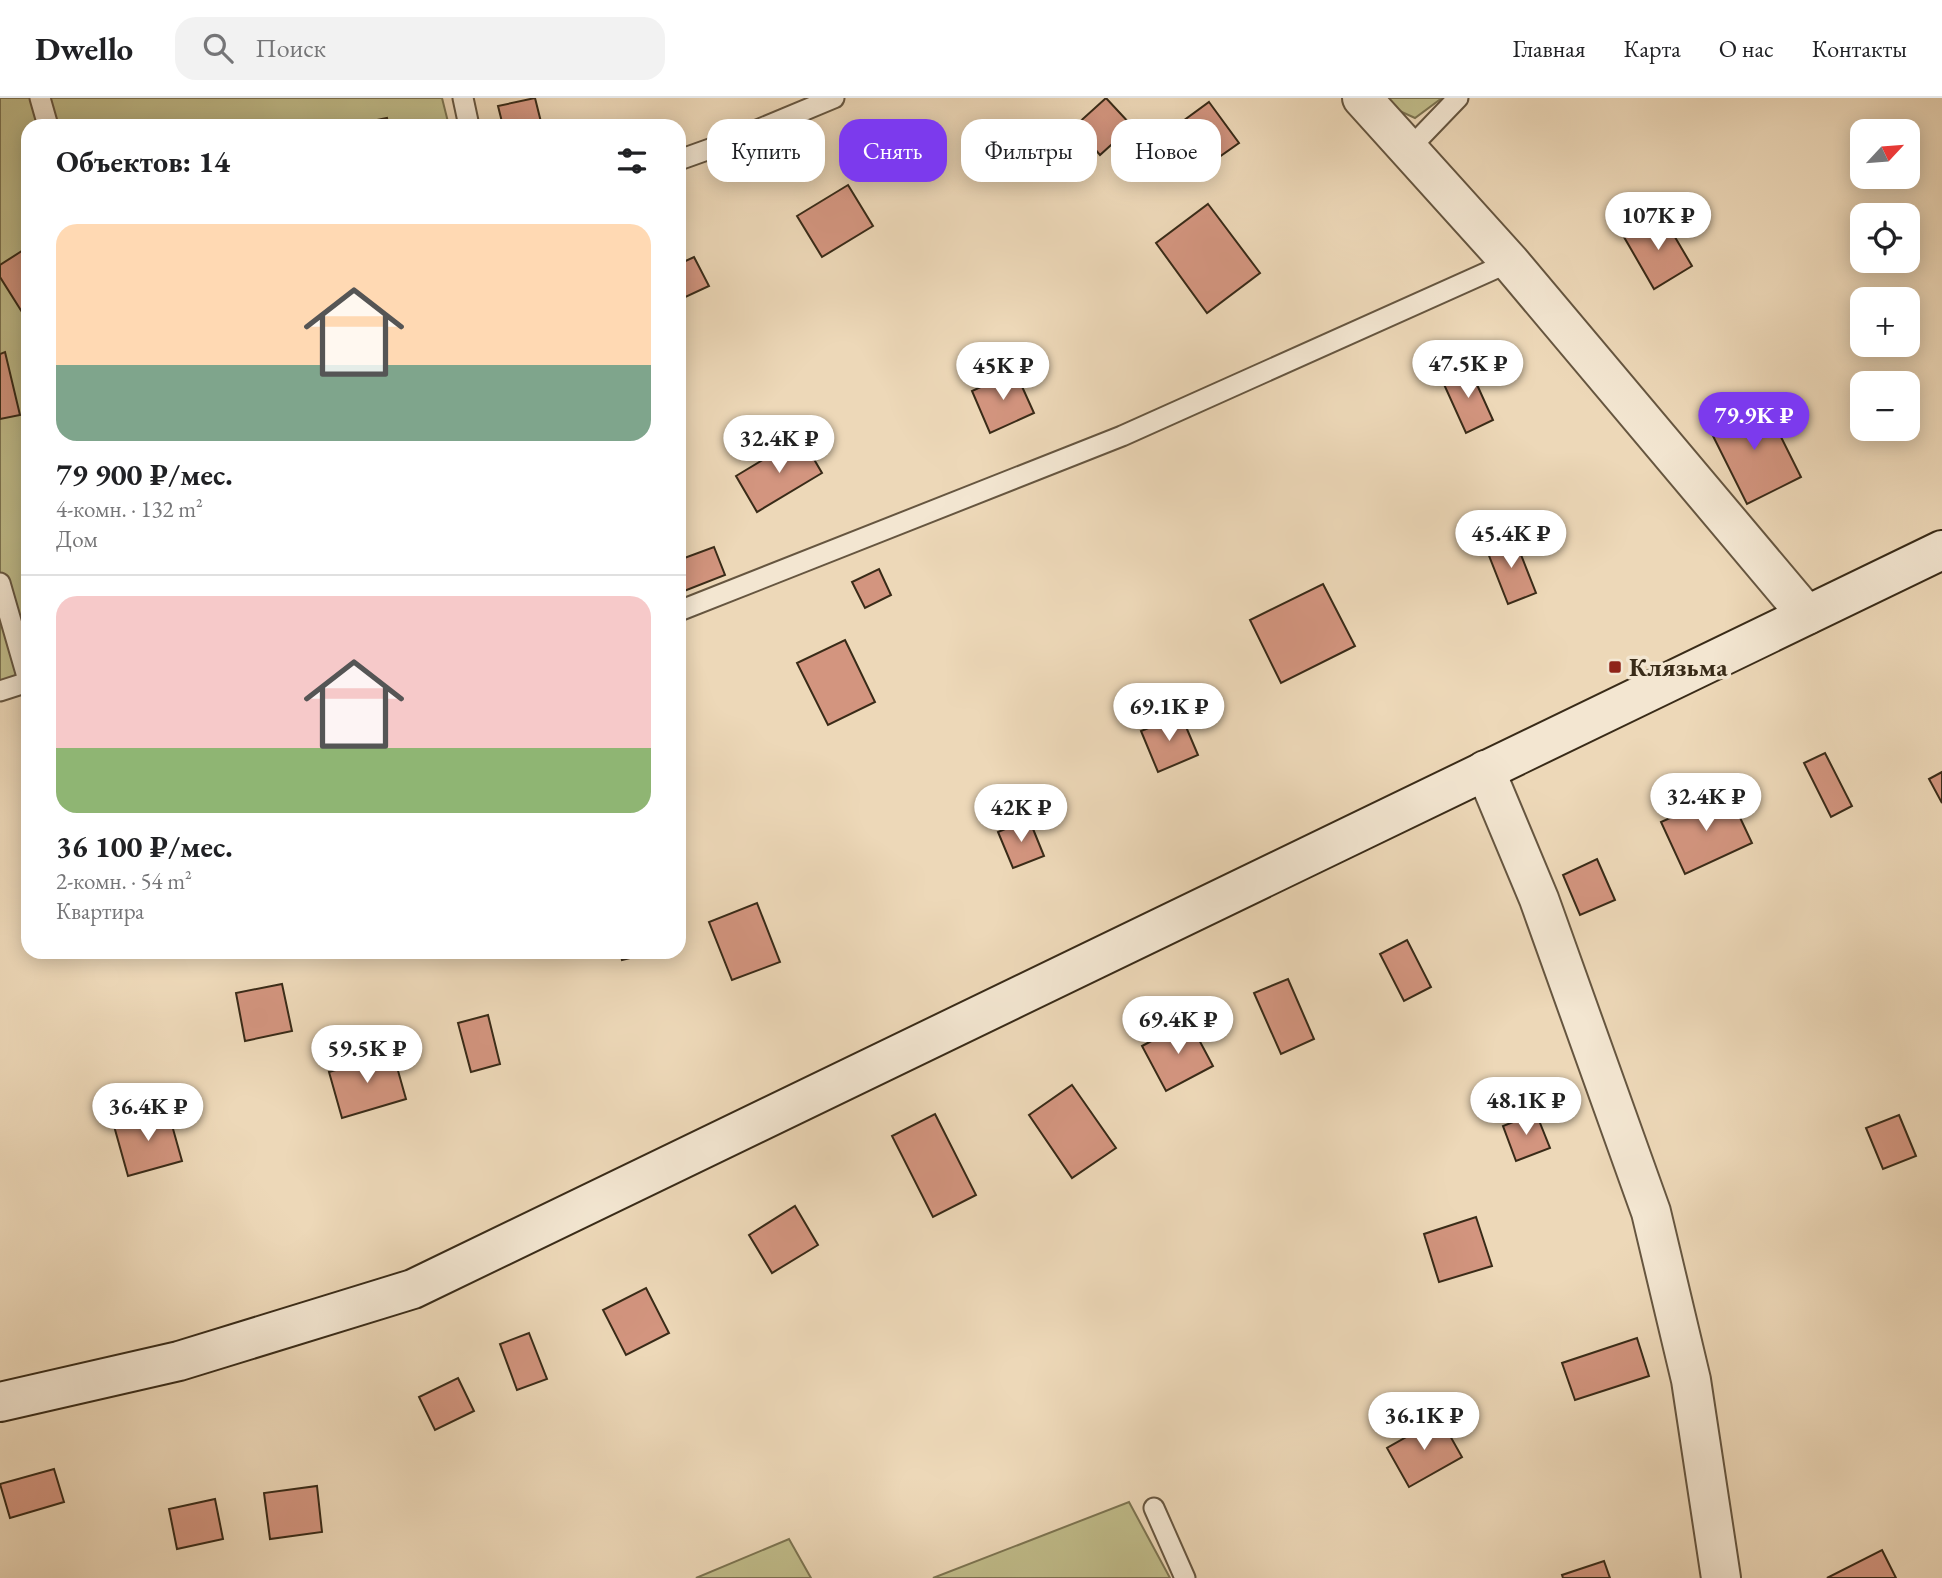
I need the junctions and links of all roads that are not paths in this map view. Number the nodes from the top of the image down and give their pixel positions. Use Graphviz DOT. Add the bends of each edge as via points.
graph roads {
  1 [pos="40,98"];
  2 [pos="463,98"];
  3 [pos="834,98"];
  4 [pos="1362,98"];
  5 [pos="1458,98"];
  6 [pos="46,119"];
  7 [pos="468,119"];
  8 [pos="1409,149"];
  9 [pos="686,157"];
  10 [pos="1510,262"];
  11 [pos="1942,550"];
  12 [pos="0,583"];
  13 [pos="686,608"];
  14 [pos="1807,615"];
  15 [pos="21,656"];
  16 [pos="21,684"];
  17 [pos="0,691"];
  18 [pos="1485,770"];
  19 [pos="0,1402"];
  20 [pos="1154,1508"];
  21 [pos="1185,1578"];
  22 [pos="1721,1578"];
  1 -- 6 [label="lane"];
  2 -- 7 [label="lane"];
  3 -- 9 [label="lane"];
  4 -- 8 [label="main road"];
  5 -- 8 [label="lane"];
  8 -- 10 [label="main road"];
  10 -- 13 [label="lane" via="1122,436"];
  10 -- 14 [label="main road"];
  11 -- 14 [label="main road"];
  12 -- 15 [label="lane"];
  14 -- 18 [label="main road"];
  16 -- 17 [label="lane"];
  18 -- 19 [label="main road" via="413,1289 179,1362"];
  18 -- 22 [label="main road" via="1539,899 1651,1212 1691,1380"];
  20 -- 21 [label="lane"];
}
